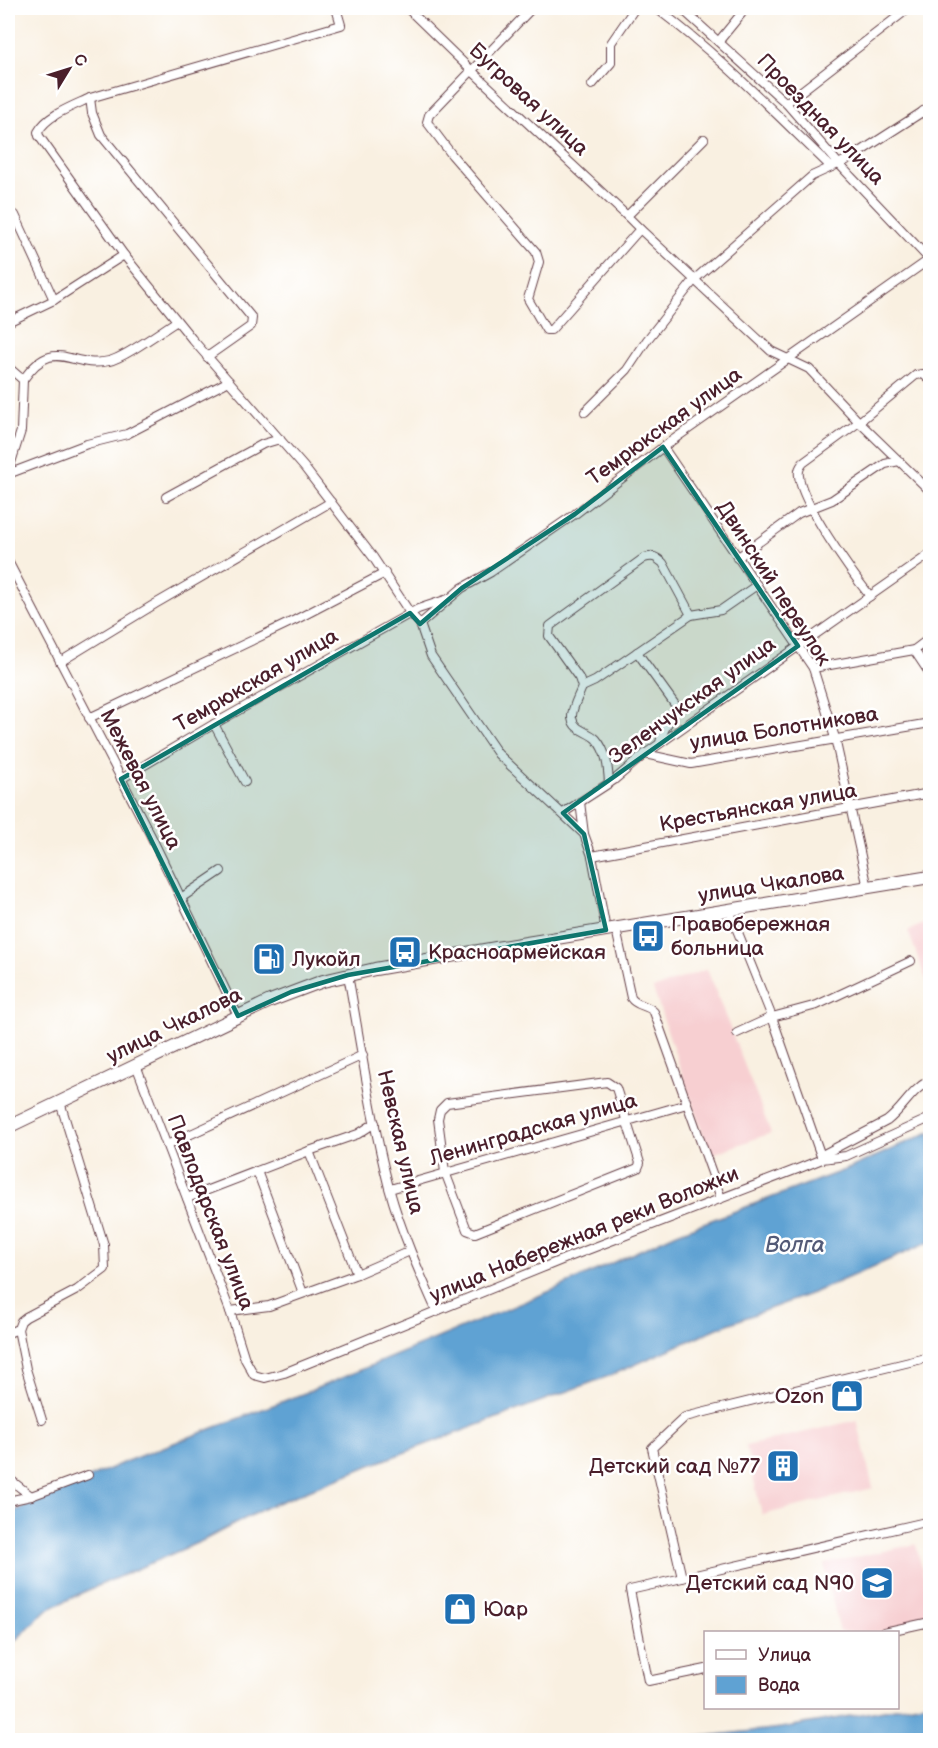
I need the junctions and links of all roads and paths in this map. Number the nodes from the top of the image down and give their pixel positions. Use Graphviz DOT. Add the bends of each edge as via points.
graph roads {
  1 [pos="336,8"];
  2 [pos="407,8"];
  3 [pos="532,8"];
  4 [pos="634,8"];
  5 [pos="656,8"];
  6 [pos="681,8"];
  7 [pos="746,8"];
  8 [pos="909,8"];
  9 [pos="924,8"];
  10 [pos="930,15"];
  11 [pos="719,41"];
  12 [pos="472,71"];
  13 [pos="592,85"];
  14 [pos="90,98"];
  15 [pos="786,103"];
  16 [pos="927,109"];
  17 [pos="930,121"];
  18 [pos="704,139"];
  19 [pos="835,165"];
  20 [pos="15,215"];
  21 [pos="627,216"];
  22 [pos="640,229"];
  23 [pos="124,255"];
  24 [pos="930,260"];
  25 [pos="695,279"];
  26 [pos="54,300"];
  27 [pos="177,321"];
  28 [pos="8,322"];
  29 [pos="207,357"];
  30 [pos="789,360"];
  31 [pos="8,367"];
  32 [pos="23,380"];
  33 [pos="930,380"];
  34 [pos="229,381"];
  35 [pos="585,412"];
  36 [pos="859,422"];
  37 [pos="280,439"];
  38 [pos="663,447"];
  39 [pos="899,461"];
  40 [pos="8,473"];
  41 [pos="930,491"];
  42 [pos="166,497"];
  43 [pos="331,502"];
  44 [pos="812,508"];
  45 [pos="930,554"];
  46 [pos="737,558"];
  47 [pos="8,561"];
  48 [pos="385,573"];
  49 [pos="757,585"];
  50 [pos="870,596"];
  51 [pos="452,597"];
  52 [pos="410,613"];
  53 [pos="691,615"];
  54 [pos="420,624"];
  55 [pos="930,638"];
  56 [pos="798,646"];
  57 [pos="914,650"];
  58 [pos="638,652"];
  59 [pos="60,662"];
  60 [pos="813,668"];
  61 [pos="930,674"];
  62 [pos="582,687"];
  63 [pos="89,718"];
  64 [pos="930,723"];
  65 [pos="214,724"];
  66 [pos="835,738"];
  67 [pos="660,743"];
  68 [pos="645,754"];
  69 [pos="121,779"];
  70 [pos="244,782"];
  71 [pos="609,783"];
  72 [pos="930,793"];
  73 [pos="580,802"];
  74 [pos="850,809"];
  75 [pos="563,813"];
  76 [pos="585,834"];
  77 [pos="591,856"];
  78 [pos="220,871"];
  79 [pos="930,878"];
  80 [pos="868,888"];
  81 [pos="181,898"];
  82 [pos="729,910"];
  83 [pos="611,930"];
  84 [pos="911,961"];
  85 [pos="348,975"];
  86 [pos="238,1016"];
  87 [pos="772,1017"];
  88 [pos="737,1033"];
  89 [pos="363,1055"];
  90 [pos="136,1065"];
  91 [pos="930,1080"];
  92 [pos="60,1102"];
  93 [pos="687,1104"];
  94 [pos="930,1118"];
  95 [pos="626,1121"];
  96 [pos="375,1123"];
  97 [pos="8,1127"];
  98 [pos="167,1145"];
  99 [pos="309,1151"];
  100 [pos="822,1157"];
  101 [pos="257,1171"];
  102 [pos="445,1172"];
  103 [pos="390,1189"];
  104 [pos="188,1198"];
  105 [pos="721,1198"];
  106 [pos="410,1251"];
  107 [pos="357,1274"];
  108 [pos="303,1293"];
  109 [pos="230,1311"];
  110 [pos="438,1312"];
  111 [pos="18,1329"];
  112 [pos="8,1333"];
  113 [pos="930,1357"];
  114 [pos="251,1372"];
  115 [pos="42,1420"];
  116 [pos="88,1475"];
  117 [pos="8,1478"];
  118 [pos="31,1496"];
  119 [pos="8,1501"];
  120 [pos="930,1521"];
  121 [pos="682,1578"];
  122 [pos="930,1622"];
  123 [pos="889,1631"];
  124 [pos="704,1669"];
  1 -- 14 [label="street" via="342,25"];
  2 -- 12 [label="street, Бугровая улица"];
  3 -- 12 [label="street"];
  4 -- 13 [label="street" via="611,43 611,63"];
  5 -- 19 [label="street, Проездная улица" via="687,31"];
  6 -- 11 [label="street, Проездная улица"];
  7 -- 11 [label="street"];
  8 -- 15 [label="street"];
  9 -- 10 [label="street"];
  11 -- 15 [label="street, Проездная улица"];
  12 -- 21 [label="street, Бугровая улица"];
  12 -- 22 [label="street" via="429,116 428,125 536,252 539,262 528,299 544,328 548,331"];
  14 -- 23 [label="street" via="61,112 38,132"];
  14 -- 29 [label="street" via="101,135 252,318 251,326"];
  15 -- 19 [label="street, Проездная улица"];
  16 -- 17 [label="street"];
  16 -- 19 [label="street"];
  18 -- 21 [label="street"];
  19 -- 24 [label="street, Проездная улица"];
  19 -- 25 [label="street" via="812,176"];
  20 -- 26 [label="street"];
  21 -- 22 [label="street, Бугровая улица"];
  22 -- 25 [label="street"];
  23 -- 26 [label="street"];
  23 -- 27 [label="street"];
  24 -- 30 [label="street, Темрюкская улица"];
  25 -- 30 [label="street" via="771,351"];
  25 -- 35 [label="street" via="627,370"];
  26 -- 28 [label="street"];
  27 -- 29 [label="street"];
  27 -- 32 [label="street" via="110,361 47,357"];
  29 -- 34 [label="street"];
  30 -- 36 [label="street" via="809,369"];
  30 -- 38 [label="street, Темрюкская улица"];
  31 -- 32 [label="street"];
  32 -- 40 [label="street" via="21,431"];
  33 -- 36 [label="street" via="923,374 916,375"];
  34 -- 37 [label="street"];
  34 -- 40 [label="street" via="127,435 87,444"];
  36 -- 39 [label="street"];
  36 -- 44 [label="street" via="800,465 799,479"];
  37 -- 42 [label="street" via="263,444"];
  37 -- 43 [label="street"];
  38 -- 46 [label="street, Двинский переулок"];
  38 -- 51 [label="street, Темрюкская улица" via="574,514"];
  39 -- 41 [label="street"];
  39 -- 44 [label="street" via="885,464 832,500"];
  43 -- 48 [label="street"];
  43 -- 59 [label="street"];
  44 -- 46 [label="street" via="776,528"];
  44 -- 50 [label="street" via="847,567"];
  45 -- 50 [label="street, Зеленчукская улица"];
  46 -- 49 [label="street, Двинский переулок"];
  47 -- 59 [label="street, Межевая улица"];
  48 -- 52 [label="street"];
  48 -- 63 [label="street"];
  49 -- 53 [label="street" via="721,610"];
  49 -- 56 [label="street, Двинский переулок"];
  50 -- 56 [label="street, Зеленчукская улица"];
  51 -- 52 [label="street, Темрюкская улица"];
  51 -- 54 [label="street, Темрюкская улица"];
  52 -- 54 [label="street"];
  52 -- 65 [label="street, Темрюкская улица"];
  53 -- 58 [label="street"];
  53 -- 62 [label="street" via="663,563 656,557 644,558 549,630 549,636"];
  54 -- 75 [label="street" via="431,656 498,754"];
  55 -- 57 [label="street"];
  56 -- 60 [label="street, Двинский переулок"];
  56 -- 67 [label="street, Зеленчукская улица"];
  57 -- 60 [label="street"];
  57 -- 61 [label="street"];
  58 -- 62 [label="street"];
  58 -- 67 [label="street" via="676,706 661,733"];
  59 -- 63 [label="street, Межевая улица"];
  60 -- 66 [label="street, Двинский переулок"];
  62 -- 71 [label="street" via="572,721 601,748 608,762"];
  63 -- 69 [label="street, Межевая улица"];
  64 -- 66 [label="street, улица Болотникова"];
  65 -- 69 [label="street, Темрюкская улица"];
  65 -- 70 [label="street"];
  66 -- 68 [label="street, улица Болотникова" via="691,764"];
  66 -- 74 [label="street, Двинский переулок"];
  67 -- 68 [label="street, Зеленчукская улица"];
  68 -- 71 [label="street, Зеленчукская улица"];
  69 -- 81 [label="street, Межевая улица"];
  71 -- 73 [label="street, Зеленчукская улица"];
  72 -- 74 [label="street, Крестьянская улица"];
  73 -- 75 [label="street, Зеленчукская улица"];
  73 -- 76 [label="street"];
  74 -- 77 [label="street, Крестьянская улица"];
  74 -- 80 [label="street, Двинский переулок"];
  75 -- 76 [label="street"];
  76 -- 77 [label="street"];
  77 -- 83 [label="street"];
  78 -- 81 [label="street"];
  79 -- 80 [label="main road, улица Чкалова"];
  80 -- 82 [label="main road, улица Чкалова"];
  81 -- 86 [label="street, Межевая улица"];
  82 -- 83 [label="main road, улица Чкалова"];
  82 -- 87 [label="street"];
  83 -- 85 [label="main road, улица Чкалова"];
  83 -- 93 [label="street" via="631,998 654,1012"];
  84 -- 87 [label="street" via="817,1005"];
  85 -- 86 [label="main road, улица Чкалова" via="291,992"];
  85 -- 89 [label="street, Невская улица"];
  86 -- 90 [label="main road, улица Чкалова"];
  87 -- 88 [label="street"];
  87 -- 100 [label="street"];
  89 -- 96 [label="street, Невская улица"];
  89 -- 98 [label="street"];
  90 -- 92 [label="main road, улица Чкалова"];
  90 -- 98 [label="street, Павлодарская улица"];
  91 -- 100 [label="street" via="918,1086 887,1121"];
  92 -- 97 [label="main road, улица Чкалова"];
  92 -- 111 [label="street" via="104,1245 105,1269 77,1290 26,1317"];
  93 -- 95 [label="street, Ленинградская улица"];
  93 -- 105 [label="street"];
  94 -- 100 [label="street, улица Набережная реки Воложки" via="846,1156"];
  95 -- 102 [label="street, Ленинградская улица"];
  95 -- 102 [label="street" via="616,1088 607,1082 447,1104 438,1119"];
  95 -- 102 [label="street" via="640,1163 638,1168 475,1233 465,1227"];
  96 -- 99 [label="street" via="358,1134"];
  96 -- 103 [label="street, Невская улица"];
  98 -- 104 [label="street, Павлодарская улица"];
  99 -- 101 [label="street"];
  99 -- 107 [label="street"];
  100 -- 105 [label="street, улица Набережная реки Воложки"];
  101 -- 104 [label="street"];
  101 -- 108 [label="street"];
  102 -- 103 [label="street, Ленинградская улица"];
  103 -- 106 [label="street, Невская улица"];
  104 -- 109 [label="street, Павлодарская улица"];
  105 -- 110 [label="street, улица Набережная реки Воложки"];
  106 -- 107 [label="street"];
  106 -- 110 [label="street, Невская улица"];
  107 -- 108 [label="street"];
  108 -- 109 [label="street" via="270,1306"];
  109 -- 114 [label="street, Павлодарская улица"];
  110 -- 114 [label="street, улица Набережная реки Воложки" via="284,1373 257,1378"];
  111 -- 112 [label="street"];
  111 -- 115 [label="street"];
  113 -- 121 [label="street" via="686,1417 673,1427 652,1448"];
  116 -- 118 [label="street"];
  117 -- 118 [label="street"];
  118 -- 119 [label="street"];
  120 -- 121 [label="street"];
  121 -- 124 [label="street" via="630,1590 648,1681"];
  122 -- 123 [label="street"];
}
